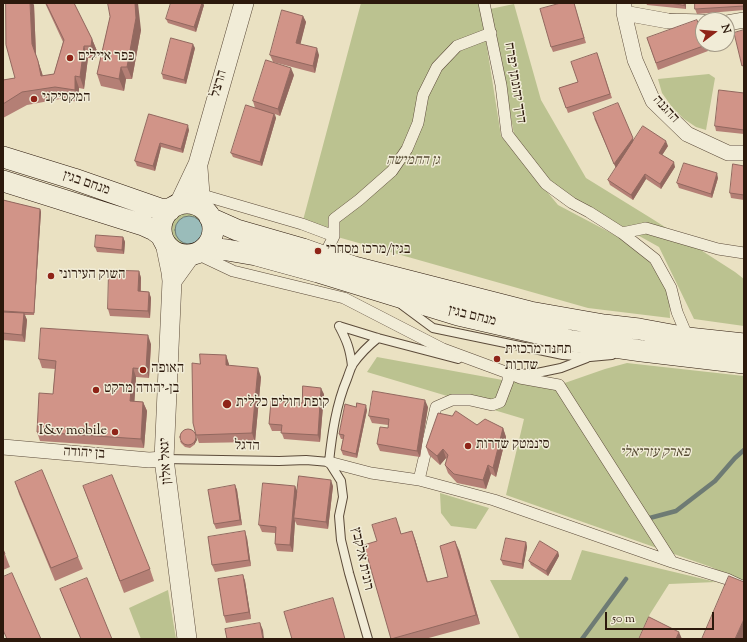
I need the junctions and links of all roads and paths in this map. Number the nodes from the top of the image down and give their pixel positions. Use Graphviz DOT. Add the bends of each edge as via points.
graph roads {
  1 [pos="244,3"];
  2 [pos="484,3"];
  3 [pos="624,8"];
  4 [pos="695,22"];
  5 [pos="491,33"];
  6 [pos="744,153"];
  7 [pos="3,157"];
  8 [pos="198,164"];
  9 [pos="3,181"];
  10 [pos="203,206"];
  11 [pos="174,207"];
  12 [pos="622,233"];
  13 [pos="334,236"];
  14 [pos="164,240"];
  15 [pos="197,252"];
  16 [pos="744,253"];
  17 [pos="324,256"];
  18 [pos="172,282"];
  19 [pos="387,294"];
  20 [pos="378,338"];
  21 [pos="688,338"];
  22 [pos="744,344"];
  23 [pos="642,351"];
  24 [pos="590,357"];
  25 [pos="744,363"];
  26 [pos="352,366"];
  27 [pos="508,373"];
  28 [pos="3,447"];
  29 [pos="164,459"];
  30 [pos="329,462"];
  31 [pos="418,480"];
  32 [pos="672,562"];
  33 [pos="744,587"];
  34 [pos="187,639"];
  35 [pos="368,639"];
  1 -- 8 [label="street, הרצל"];
  2 -- 5 [label="street, דרך יהונתן יפרח"];
  3 -- 4 [label="street" via="668,21"];
  3 -- 6 [label="street, ההגנה" via="635,60 653,101 687,134 728,153"];
  5 -- 12 [label="street, דרך יהונתן יפרח" via="508,134 546,184"];
  5 -- 13 [label="street" via="457,46 437,67 423,95 418,123 407,149 392,171 334,219"];
  7 -- 11 [label="main road, מנחם בגין" via="160,209"];
  8 -- 10 [label="street, הרצל"];
  8 -- 11 [label="street, הרצל"];
  9 -- 14 [label="main road, מנחם בגין" via="143,225 154,230"];
  10 -- 11 [label="main road" via="190,204"];
  10 -- 13 [label="street" via="302,224"];
  10 -- 15 [label="main road" via="212,225 212,233 210,241"];
  10 -- 17 [label="main road, מנחם בגין" via="237,230"];
  11 -- 14 [label="main road" via="164,216 161,232"];
  12 -- 16 [label="street" via="646,228 718,249"];
  12 -- 21 [label="street, דרך יהונתן יפרח" via="655,259 671,288 677,312"];
  13 -- 17 [label="street"];
  14 -- 15 [label="main road" via="169,248 181,255"];
  14 -- 18 [label="street, יגאל אלון"];
  15 -- 18 [label="street"];
  15 -- 19 [label="main road, מנחם בגין" via="227,250 256,255"];
  15 -- 27 [label="street" via="233,271 344,298 443,349"];
  17 -- 21 [label="main road, מנחם בגין" via="354,267 530,312"];
  18 -- 29 [label="street, יגאל אלון"];
  19 -- 23 [label="main road, מנחם בגין" via="458,315 572,341"];
  19 -- 24 [label="lane" via="433,328 563,355"];
  20 -- 26 [label="lane"];
  20 -- 26 [label="lane" via="339,326 351,352"];
  20 -- 27 [label="lane"];
  21 -- 22 [label="main road, מנחם בגין"];
  23 -- 24 [label="lane"];
  23 -- 25 [label="main road, מנחם בגין"];
  24 -- 27 [label="lane" via="561,368 537,373"];
  26 -- 30 [label="lane" via="342,392"];
  27 -- 31 [label="street" via="508,381 500,402 492,405 470,400 452,400 436,407"];
  27 -- 32 [label="street" via="520,378 559,385"];
  28 -- 29 [label="street, בן יהודה" via="149,460"];
  29 -- 30 [label="lane, הדגל"];
  29 -- 34 [label="street, יגאל אלון"];
  30 -- 31 [label="street" via="371,473"];
  30 -- 35 [label="lane, רונית אלקבץ" via="341,480 341,540"];
  31 -- 32 [label="street" via="494,500"];
  32 -- 33 [label="street" via="727,578"];
}
